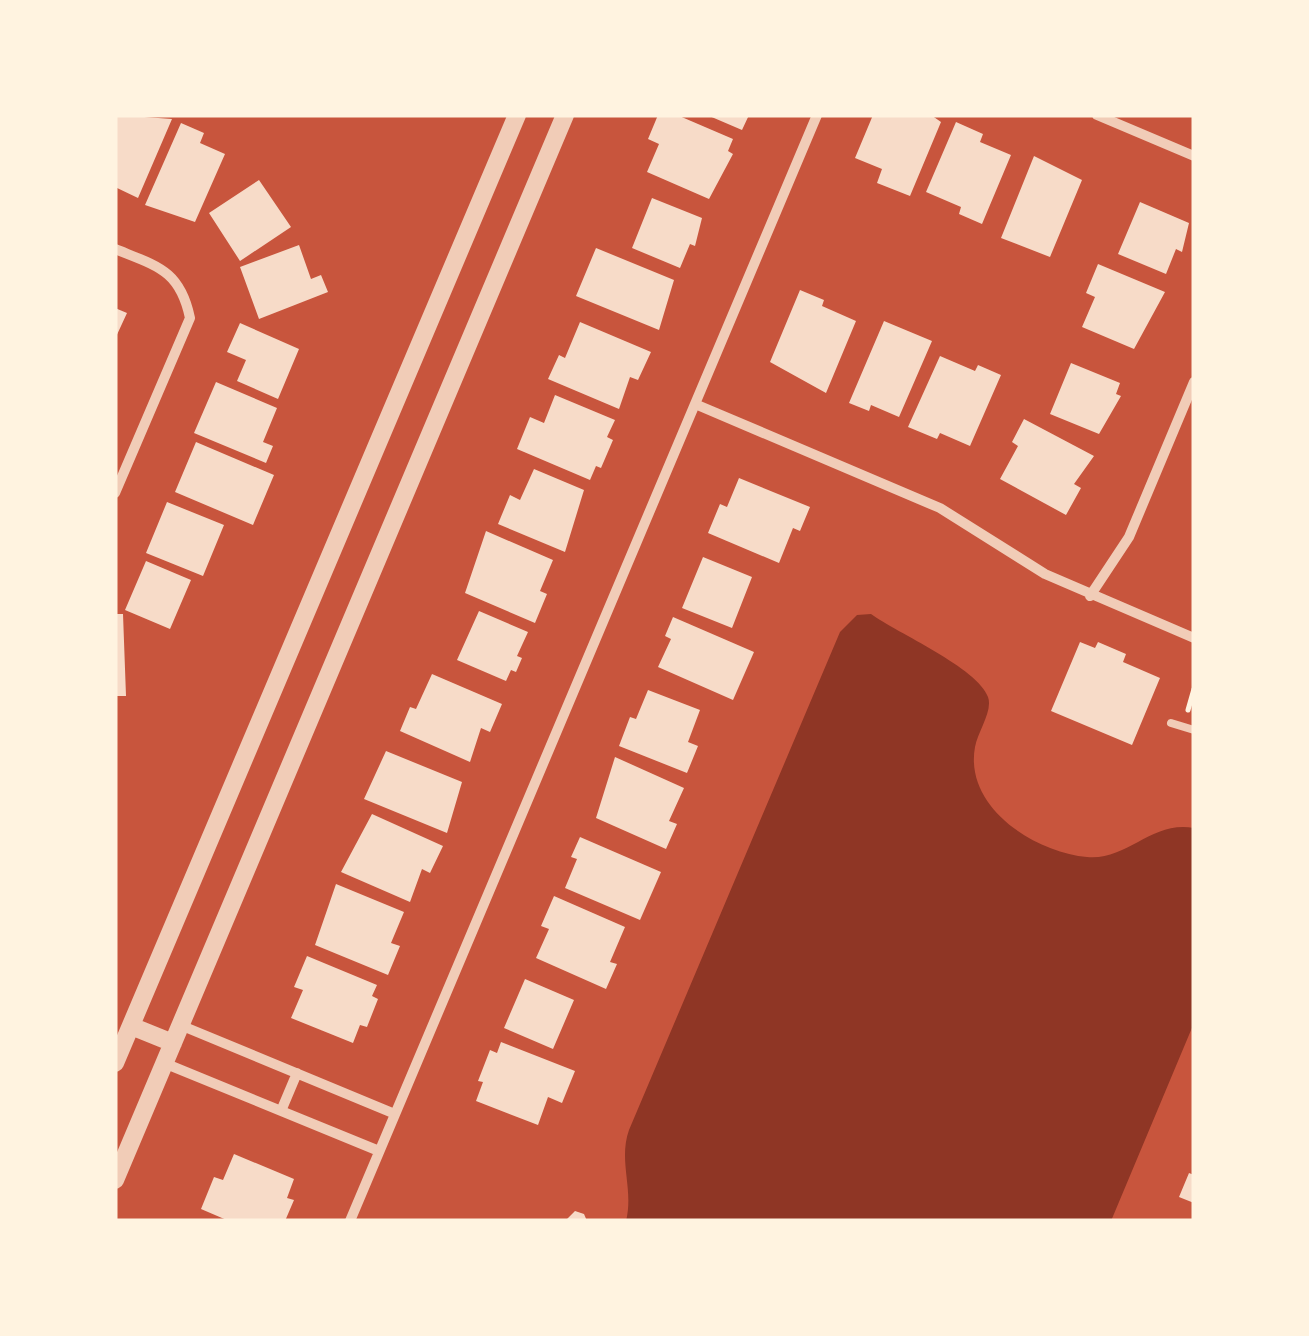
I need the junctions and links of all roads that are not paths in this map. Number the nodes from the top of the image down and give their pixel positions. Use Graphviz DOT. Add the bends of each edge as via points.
graph roads {
  1 [pos="517,115"];
  2 [pos="565,115"];
  3 [pos="817,115"];
  4 [pos="1097,115"];
  5 [pos="1194,156"];
  6 [pos="115,249"];
  7 [pos="1194,382"];
  8 [pos="695,404"];
  9 [pos="115,493"];
  10 [pos="1090,596"];
  11 [pos="1194,624"];
  12 [pos="1193,637"];
  13 [pos="1171,722"];
  14 [pos="1194,730"];
  15 [pos="180,1025"];
  16 [pos="131,1026"];
  17 [pos="173,1043"];
  18 [pos="115,1063"];
  19 [pos="164,1063"];
  20 [pos="297,1073"];
  21 [pos="281,1111"];
  22 [pos="395,1114"];
  23 [pos="379,1151"];
  24 [pos="115,1180"];
  25 [pos="350,1221"];
  1 -- 16 [label="street"];
  2 -- 15 [label="street"];
  3 -- 8 [label="street"];
  4 -- 5 [label="street"];
  6 -- 9 [label="street" via="164,269 184,292 190,318"];
  7 -- 10 [label="street" via="1129,537"];
  8 -- 10 [label="street" via="940,508"];
  8 -- 22 [label="street"];
  10 -- 12 [label="street"];
  11 -- 12 [label="street"];
  13 -- 14 [label="lane"];
  15 -- 17 [label="street"];
  15 -- 20 [label="street"];
  16 -- 17 [label="street"];
  16 -- 18 [label="street"];
  17 -- 19 [label="street"];
  19 -- 21 [label="street"];
  19 -- 24 [label="street"];
  20 -- 21 [label="street"];
  20 -- 22 [label="street"];
  21 -- 23 [label="street"];
  22 -- 23 [label="street"];
  23 -- 25 [label="street"];
}
